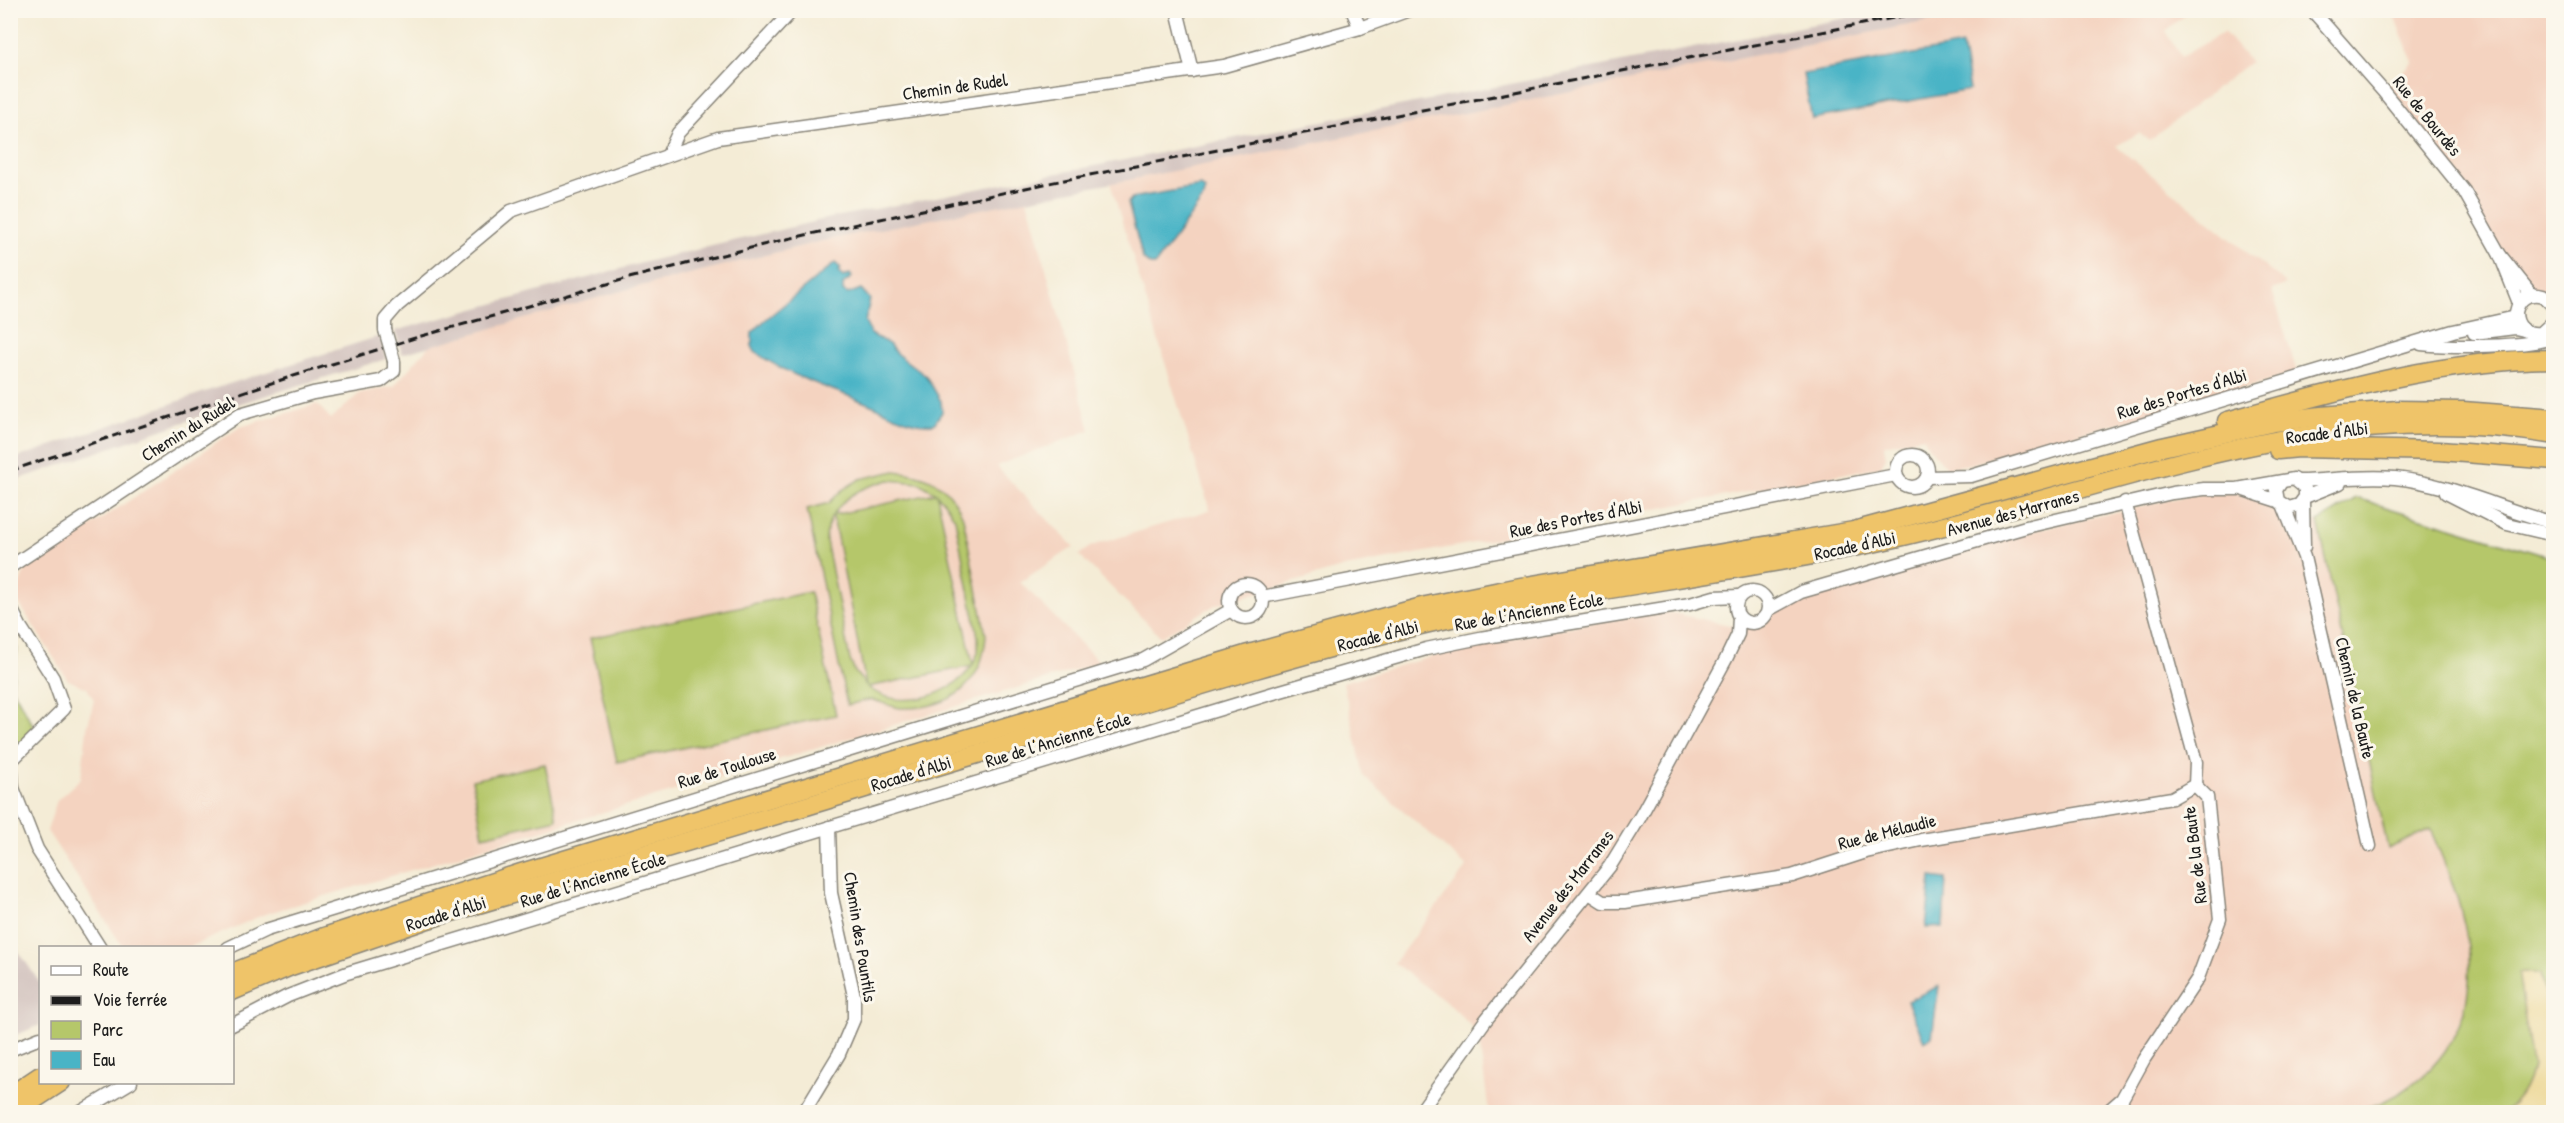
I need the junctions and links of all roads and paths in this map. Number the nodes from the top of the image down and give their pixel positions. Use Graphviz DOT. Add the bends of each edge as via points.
graph roads {
  1 [pos="793,10"];
  2 [pos="1177,10"];
  3 [pos="1352,10"];
  4 [pos="1408,10"];
  5 [pos="2312,10"];
  6 [pos="1360,28"];
  7 [pos="1192,71"];
  8 [pos="668,155"];
  9 [pos="2500,255"];
  10 [pos="2532,295"];
  11 [pos="2552,301"];
  12 [pos="2519,303"];
  13 [pos="2516,317"];
  14 [pos="2553,321"];
  15 [pos="2524,330"];
  16 [pos="2446,334"];
  17 [pos="2553,337"];
  18 [pos="2413,343"];
  19 [pos="2553,359"];
  20 [pos="394,361"];
  21 [pos="2553,418"];
  22 [pos="2553,435"];
  23 [pos="2553,460"];
  24 [pos="1896,475"];
  25 [pos="1927,477"];
  26 [pos="2361,477"];
  27 [pos="2114,478"];
  28 [pos="2282,481"];
  29 [pos="2299,481"];
  30 [pos="2432,485"];
  31 [pos="2237,489"];
  32 [pos="2304,499"];
  33 [pos="2125,502"];
  34 [pos="2281,504"];
  35 [pos="2553,523"];
  36 [pos="1854,531"];
  37 [pos="2553,536"];
  38 [pos="2304,557"];
  39 [pos="10,567"];
  40 [pos="1758,592"];
  41 [pos="1801,592"];
  42 [pos="1739,596"];
  43 [pos="1262,597"];
  44 [pos="1702,601"];
  45 [pos="10,606"];
  46 [pos="1231,610"];
  47 [pos="1768,610"];
  48 [pos="1738,614"];
  49 [pos="1753,623"];
  50 [pos="1738,634"];
  51 [pos="2195,785"];
  52 [pos="829,827"];
  53 [pos="2370,846"];
  54 [pos="1588,893"];
  55 [pos="99,946"];
  56 [pos="232,946"];
  57 [pos="234,972"];
  58 [pos="234,990"];
  59 [pos="234,1024"];
  60 [pos="39,1038"];
  61 [pos="10,1050"];
  62 [pos="39,1077"];
  63 [pos="59,1084"];
  64 [pos="129,1084"];
  65 [pos="10,1096"];
  66 [pos="15,1113"];
  67 [pos="81,1113"];
  68 [pos="804,1113"];
  69 [pos="1420,1113"];
  70 [pos="2107,1113"];
  1 -- 8 [label="street" via="678,133"];
  2 -- 7 [label="street"];
  3 -- 6 [label="street"];
  4 -- 6 [label="street, Chemin de Rudel"];
  5 -- 9 [label="street, Rue de Bourdès" via="2464,191"];
  6 -- 7 [label="street, Chemin de Rudel" via="1224,66"];
  7 -- 8 [label="street, Chemin de Rudel" via="718,138"];
  8 -- 20 [label="street, Chemin de Rudel, bridge" via="511,211 385,320"];
  9 -- 10 [label="street, Rue de Bourdès"];
  9 -- 12 [label="street, Rue de Bourdès"];
  10 -- 11 [label="street"];
  10 -- 12 [label="street"];
  12 -- 13 [label="street"];
  13 -- 15 [label="street"];
  13 -- 16 [label="street, Rue des Portes d'Albi"];
  14 -- 15 [label="street, Rue des Portes d'Albi" via="2541,333"];
  15 -- 16 [label="street, Rue des Portes d'Albi"];
  16 -- 18 [label="street, Rue des Portes d'Albi"];
  17 -- 18 [label="street" via="2536,342 2445,347"];
  18 -- 25 [label="street, Rue des Portes d'Albi" via="1971,476"];
  19 -- 36 [label="highway" via="2426,370 2356,385"];
  20 -- 39 [label="street, Chemin du Rudel" via="394,371 381,381 314,393 240,414"];
  21 -- 36 [label="highway, Rocade d'Albi" via="2398,410 2274,422 2162,447"];
  22 -- 27 [label="highway, Rocade d'Albi" via="2423,426 2321,432 2231,448"];
  23 -- 27 [label="highway" via="2440,451 2299,448"];
  24 -- 25 [label="street" via="1901,484 1911,488 1921,485"];
  24 -- 25 [label="street" via="1900,461 1913,455 1926,463"];
  24 -- 43 [label="street, Rue des Portes d'Albi"];
  26 -- 29 [label="street"];
  26 -- 30 [label="street"];
  26 -- 32 [label="street" via="2318,490"];
  27 -- 58 [label="highway, Rocade d'Albi" via="1910,535 1821,555 1521,604 1321,651 425,920 321,955"];
  28 -- 29 [label="street"];
  28 -- 31 [label="street, Avenue des Marranes"];
  28 -- 34 [label="street" via="2276,490"];
  29 -- 32 [label="street" via="2305,488"];
  30 -- 35 [label="street"];
  30 -- 37 [label="street" via="2507,524"];
  31 -- 33 [label="street, Avenue des Marranes" via="2193,490"];
  31 -- 34 [label="street, Avenue des Marranes"];
  32 -- 34 [label="street" via="2294,507"];
  32 -- 38 [label="street, Chemin de la Baute"];
  33 -- 41 [label="street, Avenue des Marranes"];
  33 -- 51 [label="street, Rue de la Baute" via="2196,762"];
  34 -- 38 [label="street, Chemin de la Baute"];
  36 -- 57 [label="highway, Rocade d'Albi" via="1515,588 1336,629 488,884 324,937"];
  38 -- 53 [label="street, Chemin de la Baute"];
  40 -- 41 [label="street, Avenue des Marranes"];
  40 -- 42 [label="street" via="1748,591"];
  40 -- 47 [label="street" via="1766,599"];
  41 -- 47 [label="street, Avenue des Marranes"];
  42 -- 44 [label="street, Rue de l’Ancienne École"];
  42 -- 48 [label="street"];
  43 -- 46 [label="street" via="1261,609 1253,617 1241,618"];
  43 -- 46 [label="street" via="1254,586 1240,585 1229,596"];
  44 -- 48 [label="street"];
  44 -- 52 [label="street, Rue de l’Ancienne École" via="1426,649"];
  45 -- 55 [label="street" via="53,678 64,709 11,761 13,788 38,849"];
  46 -- 56 [label="street, Rue de Toulouse" via="1143,660 288,923"];
  47 -- 49 [label="street"];
  48 -- 49 [label="street"];
  48 -- 50 [label="street, Avenue des Marranes"];
  49 -- 50 [label="street, Avenue des Marranes"];
  50 -- 54 [label="street, Avenue des Marranes" via="1640,817 1611,866"];
  51 -- 54 [label="street, Rue de Mélaudie" via="2172,798 1921,840 1866,852 1792,876 1625,902 1603,902"];
  51 -- 70 [label="street, Rue de la Baute" via="2206,796 2220,919 2198,978 2122,1099"];
  52 -- 59 [label="street, Rue de l’Ancienne École" via="347,973 288,996"];
  52 -- 68 [label="street, Chemin des Pountils" via="831,893 854,996 854,1019"];
  54 -- 69 [label="street, Avenue des Marranes" via="1485,1021"];
  60 -- 61 [label="street"];
  62 -- 65 [label="highway"];
  63 -- 66 [label="highway"];
  64 -- 67 [label="street"];
}
